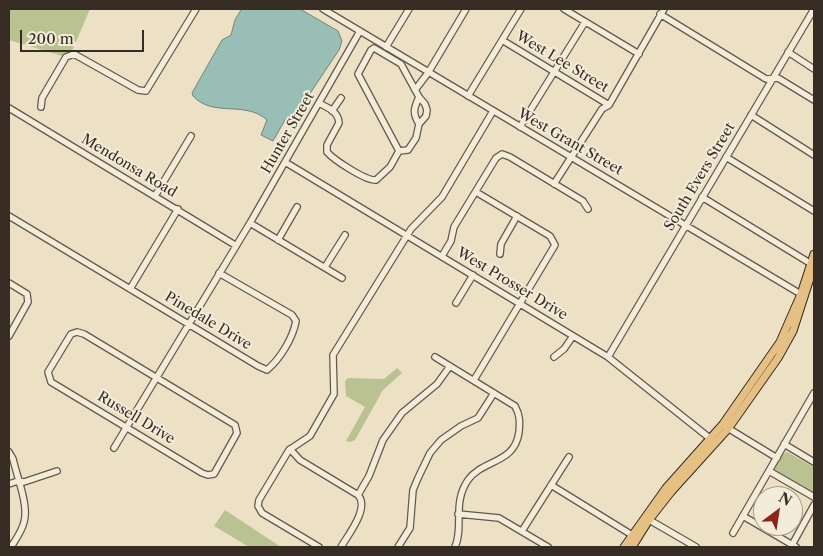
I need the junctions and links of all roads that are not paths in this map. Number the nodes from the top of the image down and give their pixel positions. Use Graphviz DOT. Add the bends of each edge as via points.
graph roads {
  1 [pos="196,9"];
  2 [pos="323,9"];
  3 [pos="410,9"];
  4 [pos="466,9"];
  5 [pos="521,9"];
  6 [pos="564,9"];
  7 [pos="814,9"];
  8 [pos="662,11"];
  9 [pos="585,22"];
  10 [pos="360,31"];
  11 [pos="502,40"];
  12 [pos="386,48"];
  13 [pos="788,52"];
  14 [pos="639,54"];
  15 [pos="814,69"];
  16 [pos="554,71"];
  17 [pos="428,73"];
  18 [pos="773,79"];
  19 [pos="415,90"];
  20 [pos="468,96"];
  21 [pos="419,97"];
  22 [pos="341,98"];
  23 [pos="814,100"];
  24 [pos="319,103"];
  25 [pos="608,105"];
  26 [pos="42,107"];
  27 [pos="9,108"];
  28 [pos="332,111"];
  29 [pos="493,111"];
  30 [pos="751,115"];
  31 [pos="419,124"];
  32 [pos="520,127"];
  33 [pos="191,136"];
  34 [pos="399,151"];
  35 [pos="814,155"];
  36 [pos="570,156"];
  37 [pos="726,157"];
  38 [pos="285,162"];
  39 [pos="554,184"];
  40 [pos="476,192"];
  41 [pos="155,196"];
  42 [pos="702,197"];
  43 [pos="297,207"];
  44 [pos="178,209"];
  45 [pos="588,209"];
  46 [pos="814,211"];
  47 [pos="9,216"];
  48 [pos="516,216"];
  49 [pos="250,223"];
  50 [pos="686,224"];
  51 [pos="345,235"];
  52 [pos="407,235"];
  53 [pos="278,240"];
  54 [pos="235,245"];
  55 [pos="500,254"];
  56 [pos="814,254"];
  57 [pos="442,256"];
  58 [pos="813,265"];
  59 [pos="325,267"];
  60 [pos="219,273"];
  61 [pos="473,275"];
  62 [pos="342,278"];
  63 [pos="9,283"];
  64 [pos="130,289"];
  65 [pos="803,295"];
  66 [pos="456,303"];
  67 [pos="520,304"];
  68 [pos="188,324"];
  69 [pos="9,336"];
  70 [pos="573,336"];
  71 [pos="435,357"];
  72 [pos="554,357"];
  73 [pos="608,357"];
  74 [pos="450,366"];
  75 [pos="157,377"];
  76 [pos="474,380"];
  77 [pos="494,393"];
  78 [pos="813,398"];
  79 [pos="127,427"];
  80 [pos="726,427"];
  81 [pos="714,441"];
  82 [pos="784,444"];
  83 [pos="114,448"];
  84 [pos="290,449"];
  85 [pos="9,452"];
  86 [pos="569,458"];
  87 [pos="777,458"];
  88 [pos="814,462"];
  89 [pos="57,471"];
  90 [pos="769,471"];
  91 [pos="18,481"];
  92 [pos="9,484"];
  93 [pos="551,484"];
  94 [pos="358,495"];
  95 [pos="814,497"];
  96 [pos="814,505"];
  97 [pos="458,514"];
  98 [pos="743,516"];
  99 [pos="646,519"];
  100 [pos="522,532"];
  101 [pos="733,533"];
  102 [pos="632,535"];
  103 [pos="794,546"];
  104 [pos="11,547"];
  105 [pos="319,547"];
  106 [pos="341,547"];
  107 [pos="398,547"];
  108 [pos="455,547"];
  109 [pos="548,547"];
  110 [pos="624,547"];
  111 [pos="631,547"];
  112 [pos="696,547"];
  1 -- 26 [label="street" via="146,91 138,90 74,54 66,57 42,98"];
  2 -- 10 [label="street, West Grant Street"];
  3 -- 12 [label="street"];
  4 -- 17 [label="street"];
  5 -- 11 [label="street"];
  6 -- 9 [label="street"];
  7 -- 13 [label="street, South Evers Street"];
  8 -- 14 [label="street"];
  8 -- 18 [label="street" via="766,79"];
  9 -- 14 [label="street"];
  9 -- 16 [label="street"];
  10 -- 12 [label="street, West Grant Street"];
  10 -- 24 [label="street, Hunter Street"];
  11 -- 16 [label="street, West Lee Street"];
  11 -- 20 [label="street"];
  12 -- 17 [label="street, West Grant Street"];
  13 -- 15 [label="street"];
  13 -- 18 [label="street, South Evers Street"];
  14 -- 25 [label="street"];
  16 -- 25 [label="street, West Lee Street"];
  16 -- 32 [label="street"];
  17 -- 19 [label="street"];
  17 -- 20 [label="street, West Grant Street"];
  18 -- 23 [label="street" via="778,78"];
  18 -- 30 [label="street, South Evers Street"];
  19 -- 21 [label="street"];
  19 -- 34 [label="street" via="399,62 375,48 358,73"];
  20 -- 29 [label="street, West Grant Street"];
  21 -- 31 [label="street" via="413,115"];
  21 -- 31 [label="street" via="427,110"];
  22 -- 28 [label="street"];
  24 -- 28 [label="street"];
  24 -- 38 [label="street, Hunter Street"];
  25 -- 36 [label="street"];
  27 -- 41 [label="street, Mendonsa Road"];
  28 -- 34 [label="street" via="338,116 339,123 327,144 327,152 368,180 379,178"];
  29 -- 32 [label="street, West Grant Street"];
  29 -- 52 [label="street" via="442,198"];
  30 -- 35 [label="street"];
  30 -- 37 [label="street, South Evers Street"];
  31 -- 34 [label="street" via="416,138 408,150"];
  32 -- 36 [label="street, West Grant Street"];
  33 -- 41 [label="street"];
  36 -- 39 [label="street"];
  36 -- 50 [label="street, West Grant Street"];
  37 -- 42 [label="street, South Evers Street"];
  37 -- 46 [label="street"];
  38 -- 49 [label="street, Hunter Street"];
  38 -- 52 [label="street, West Prosser Drive"];
  39 -- 40 [label="street" via="502,154 496,158"];
  39 -- 45 [label="street" via="584,201"];
  40 -- 48 [label="street"];
  40 -- 57 [label="street" via="454,227 451,241"];
  41 -- 44 [label="street, Mendonsa Road"];
  42 -- 50 [label="street, South Evers Street"];
  42 -- 58 [label="street"];
  43 -- 53 [label="street"];
  44 -- 54 [label="street, Mendonsa Road"];
  44 -- 64 [label="street"];
  47 -- 64 [label="street, Pinedale Drive"];
  48 -- 55 [label="street" via="501,244"];
  48 -- 67 [label="street" via="550,236 555,245"];
  49 -- 53 [label="street"];
  49 -- 54 [label="street, Hunter Street"];
  50 -- 65 [label="street, West Grant Street"];
  50 -- 73 [label="street, South Evers Street"];
  51 -- 59 [label="street"];
  52 -- 57 [label="street, West Prosser Drive"];
  52 -- 84 [label="street" via="333,355 334,394 310,436"];
  53 -- 59 [label="street"];
  54 -- 60 [label="street, Hunter Street"];
  56 -- 58 [label="main road"];
  57 -- 61 [label="street, West Prosser Drive"];
  58 -- 65 [label="main road"];
  59 -- 62 [label="street"];
  60 -- 68 [label="street, Hunter Street"];
  60 -- 68 [label="street, Pinedale Drive" via="292,315 296,322 295,330 276,363 267,370"];
  61 -- 66 [label="street"];
  61 -- 67 [label="street, West Prosser Drive"];
  63 -- 69 [label="street" via="27,294 28,302"];
  64 -- 68 [label="street, Pinedale Drive"];
  65 -- 80 [label="main road" via="780,342"];
  65 -- 80 [label="main road" via="793,331 770,370"];
  67 -- 70 [label="street, West Prosser Drive"];
  67 -- 76 [label="street"];
  68 -- 75 [label="street"];
  70 -- 72 [label="street"];
  70 -- 73 [label="street, West Prosser Drive"];
  71 -- 74 [label="street"];
  73 -- 81 [label="street, West Prosser Drive"];
  74 -- 76 [label="street"];
  74 -- 94 [label="street" via="437,384 402,413 383,440"];
  75 -- 79 [label="street"];
  75 -- 79 [label="street, Russell Drive" via="77,332 71,334 48,372 51,382"];
  75 -- 79 [label="street, Russell Drive" via="235,425 237,433 214,474 202,473"];
  76 -- 77 [label="street"];
  77 -- 97 [label="street" via="515,406 519,413 518,439 510,453 480,469 468,480"];
  77 -- 107 [label="street" via="478,418 441,440 430,453 414,490 410,528"];
  78 -- 82 [label="street"];
  79 -- 83 [label="street"];
  80 -- 81 [label="main road"];
  80 -- 87 [label="street"];
  81 -- 99 [label="main road"];
  81 -- 99 [label="main road" via="669,484"];
  82 -- 87 [label="street"];
  82 -- 88 [label="street"];
  84 -- 94 [label="street" via="300,460"];
  84 -- 105 [label="street" via="258,506 262,513"];
  85 -- 91 [label="street"];
  86 -- 93 [label="street"];
  87 -- 90 [label="street"];
  89 -- 91 [label="street"];
  90 -- 95 [label="street"];
  90 -- 98 [label="street"];
  91 -- 92 [label="street"];
  91 -- 104 [label="street" via="26,510 23,527"];
  93 -- 100 [label="street"];
  93 -- 102 [label="street"];
  94 -- 106 [label="street" via="362,498 358,519"];
  96 -- 103 [label="street"];
  97 -- 100 [label="street" via="499,518"];
  97 -- 108 [label="street"];
  98 -- 101 [label="street"];
  98 -- 103 [label="street"];
  99 -- 102 [label="main road"];
  99 -- 111 [label="main road"];
  99 -- 112 [label="street"];
  100 -- 109 [label="street"];
  102 -- 110 [label="main road"];
  102 -- 111 [label="main road"];
}
